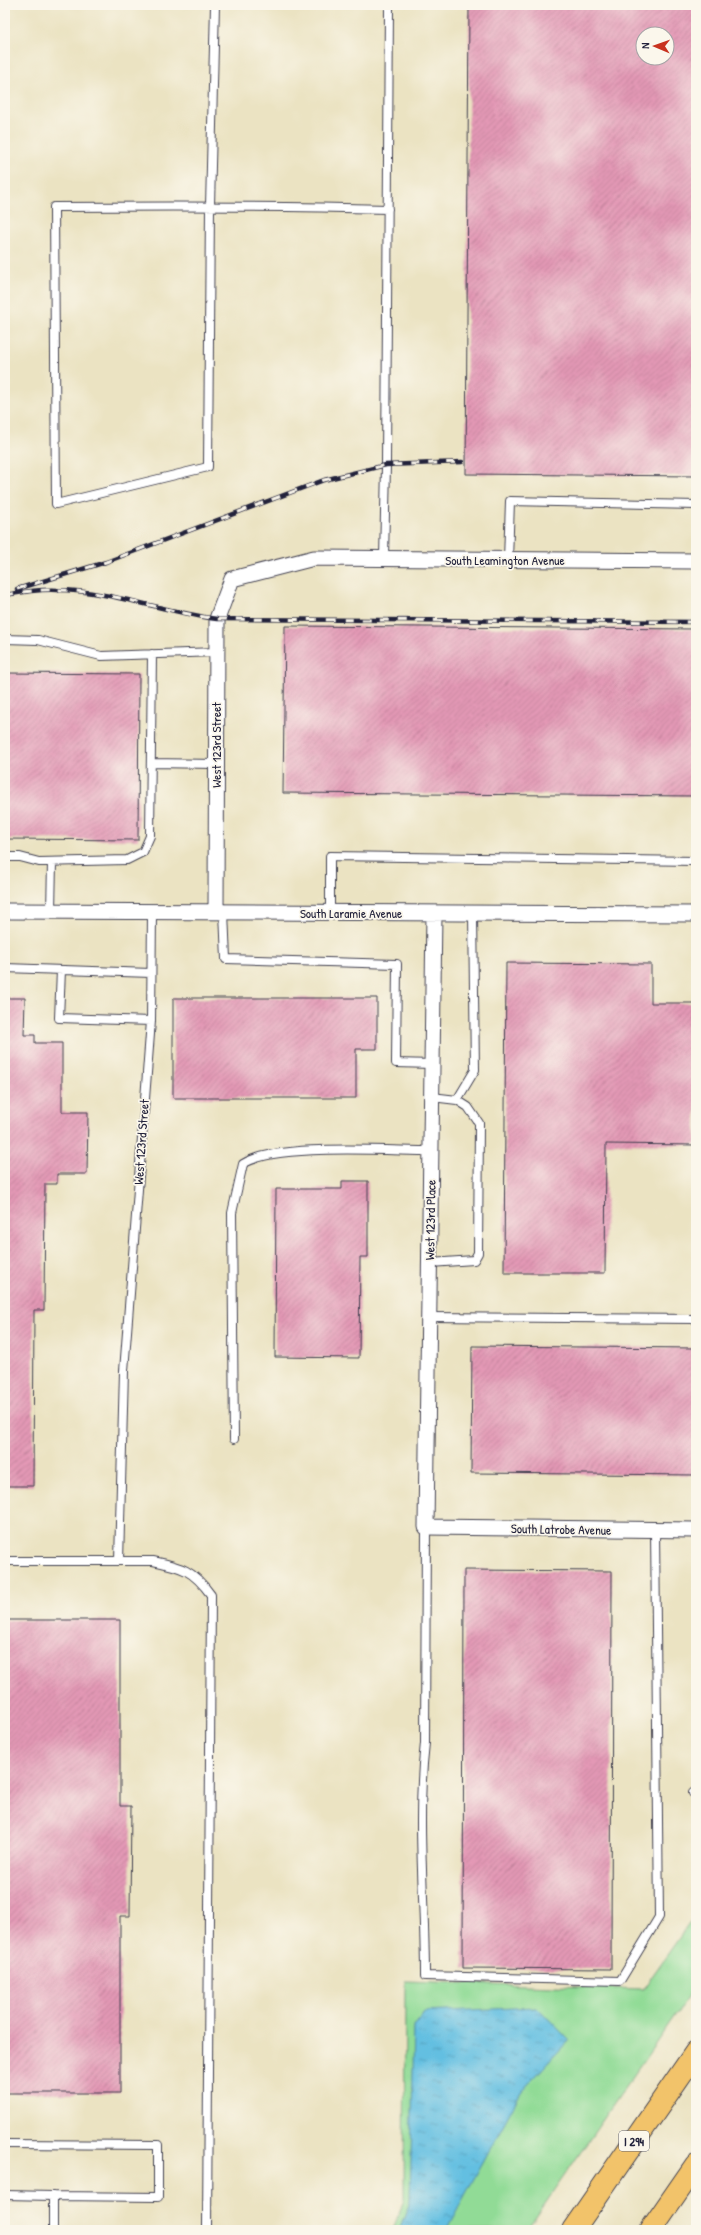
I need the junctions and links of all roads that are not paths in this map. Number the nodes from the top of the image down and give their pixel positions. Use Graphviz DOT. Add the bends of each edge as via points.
graph roads {
  1 [pos="215,5"];
  2 [pos="389,5"];
  3 [pos="210,206"];
  4 [pos="388,209"];
  5 [pos="696,505"];
  6 [pos="384,559"];
  7 [pos="508,560"];
  8 [pos="696,561"];
  9 [pos="232,580"];
  10 [pos="5,639"];
  11 [pos="217,652"];
  12 [pos="152,654"];
  13 [pos="151,763"];
  14 [pos="216,764"];
  15 [pos="5,857"];
  16 [pos="696,861"];
  17 [pos="52,862"];
  18 [pos="5,911"];
  19 [pos="51,912"];
  20 [pos="152,912"];
  21 [pos="220,912"];
  22 [pos="330,913"];
  23 [pos="434,913"];
  24 [pos="473,913"];
  25 [pos="696,914"];
  26 [pos="5,968"];
  27 [pos="61,970"];
  28 [pos="151,973"];
  29 [pos="151,1021"];
  30 [pos="432,1064"];
  31 [pos="432,1097"];
  32 [pos="457,1100"];
  33 [pos="431,1151"];
  34 [pos="430,1263"];
  35 [pos="429,1317"];
  36 [pos="696,1319"];
  37 [pos="234,1439"];
  38 [pos="426,1527"];
  39 [pos="655,1530"];
  40 [pos="696,1530"];
  41 [pos="5,1561"];
  42 [pos="119,1561"];
  43 [pos="696,2052"];
  44 [pos="5,2144"];
  45 [pos="696,2165"];
  46 [pos="5,2195"];
  47 [pos="53,2196"];
  48 [pos="52,2230"];
  49 [pos="207,2230"];
  50 [pos="573,2230"];
  51 [pos="651,2230"];
  1 -- 3 [label="lane"];
  2 -- 4 [label="lane"];
  3 -- 3 [label="lane" via="54,207 56,504 208,468"];
  3 -- 4 [label="lane"];
  4 -- 6 [label="lane"];
  5 -- 7 [label="lane" via="510,501"];
  6 -- 7 [label="street, South Leamington Avenue"];
  6 -- 9 [label="street, South Leamington Avenue" via="314,558"];
  7 -- 8 [label="street, South Leamington Avenue"];
  9 -- 11 [label="street, West 123rd Street" via="217,619"];
  10 -- 12 [label="lane" via="38,640 101,656"];
  11 -- 12 [label="lane"];
  11 -- 14 [label="street, West 123rd Street"];
  12 -- 13 [label="lane"];
  13 -- 14 [label="lane"];
  13 -- 17 [label="lane" via="150,836 143,852 127,860"];
  14 -- 21 [label="street, West 123rd Street"];
  15 -- 17 [label="lane"];
  16 -- 22 [label="lane" via="330,856"];
  17 -- 19 [label="lane"];
  18 -- 19 [label="street, South Laramie Avenue"];
  19 -- 20 [label="street, South Laramie Avenue"];
  20 -- 21 [label="street, South Laramie Avenue"];
  20 -- 28 [label="lane, West 123rd Street"];
  21 -- 22 [label="street, South Laramie Avenue"];
  21 -- 30 [label="lane" via="226,959 396,964 396,1063"];
  22 -- 23 [label="street, South Laramie Avenue"];
  23 -- 24 [label="street, South Laramie Avenue"];
  23 -- 30 [label="street, West 123rd Place"];
  24 -- 25 [label="street, South Laramie Avenue"];
  24 -- 32 [label="lane" via="475,1070"];
  26 -- 27 [label="lane"];
  27 -- 28 [label="lane"];
  27 -- 29 [label="lane" via="59,1018"];
  28 -- 29 [label="lane, West 123rd Street"];
  29 -- 42 [label="lane, West 123rd Street" via="124,1371"];
  30 -- 31 [label="street, West 123rd Place"];
  31 -- 32 [label="lane"];
  31 -- 33 [label="street, West 123rd Place"];
  32 -- 34 [label="lane" via="468,1107 479,1123 478,1253 474,1260"];
  33 -- 34 [label="street, West 123rd Place"];
  33 -- 37 [label="lane" via="287,1151 251,1158 243,1164 232,1213"];
  34 -- 35 [label="street, West 123rd Place"];
  35 -- 36 [label="lane"];
  35 -- 38 [label="street, West 123rd Place"];
  38 -- 39 [label="street, South Latrobe Avenue"];
  38 -- 39 [label="lane" via="425,1743 422,1764 421,1878 425,1976 620,1981 659,1917"];
  39 -- 40 [label="street, South Latrobe Avenue"];
  41 -- 42 [label="lane"];
  42 -- 49 [label="lane" via="153,1561 176,1566 198,1578 210,1595"];
  43 -- 50 [label="highway, I 294"];
  44 -- 47 [label="lane" via="158,2146 158,2197"];
  45 -- 51 [label="highway"];
  46 -- 47 [label="lane"];
  47 -- 48 [label="lane"];
}
